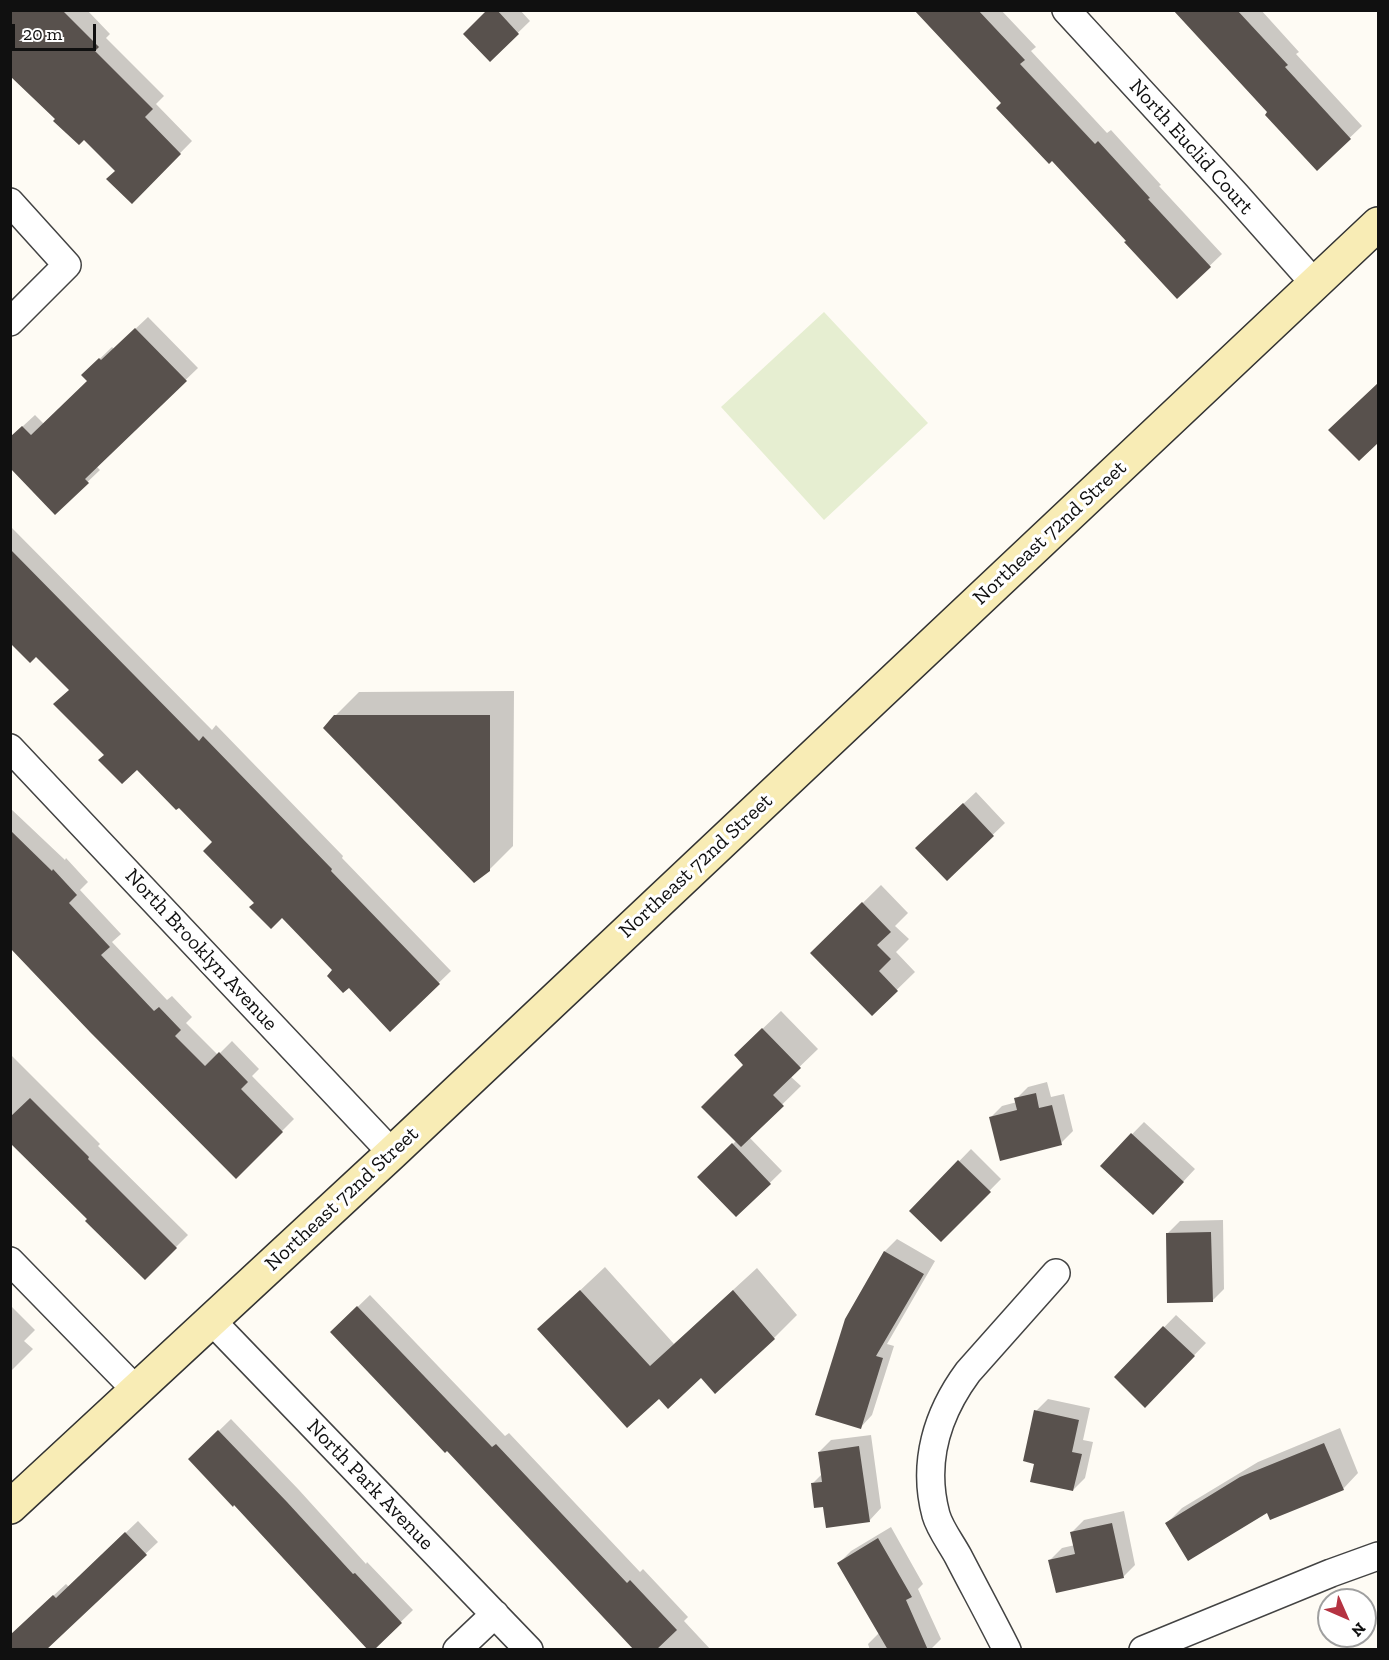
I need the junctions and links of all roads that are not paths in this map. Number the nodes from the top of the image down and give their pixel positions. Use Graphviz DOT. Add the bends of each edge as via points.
graph roads {
  1 [pos="1066,10"];
  2 [pos="10,202"];
  3 [pos="1378,224"];
  4 [pos="1315,284"];
  5 [pos="10,322"];
  6 [pos="10,748"];
  7 [pos="392,1153"];
  8 [pos="10,1261"];
  9 [pos="1056,1273"];
  10 [pos="211,1320"];
  11 [pos="136,1390"];
  12 [pos="10,1507"];
  13 [pos="1378,1556"];
  14 [pos="495,1614"];
  15 [pos="456,1650"];
  16 [pos="529,1650"];
  17 [pos="1007,1650"];
  18 [pos="1143,1650"];
  1 -- 4 [label="street, North Euclid Court"];
  2 -- 5 [label="street" via="67,265"];
  3 -- 4 [label="main road, Northeast 72nd Street"];
  4 -- 7 [label="main road, Northeast 72nd Street"];
  6 -- 7 [label="street, North Brooklyn Avenue"];
  7 -- 10 [label="main road, Northeast 72nd Street"];
  8 -- 11 [label="street"];
  9 -- 17 [label="street" via="968,1372 940,1422 934,1441 931,1479 937,1516"];
  10 -- 11 [label="main road, Northeast 72nd Street"];
  10 -- 14 [label="street, North Park Avenue"];
  11 -- 12 [label="main road, Northeast 72nd Street"];
  13 -- 18 [label="street"];
  14 -- 15 [label="street"];
  14 -- 16 [label="street, North Park Avenue"];
}
